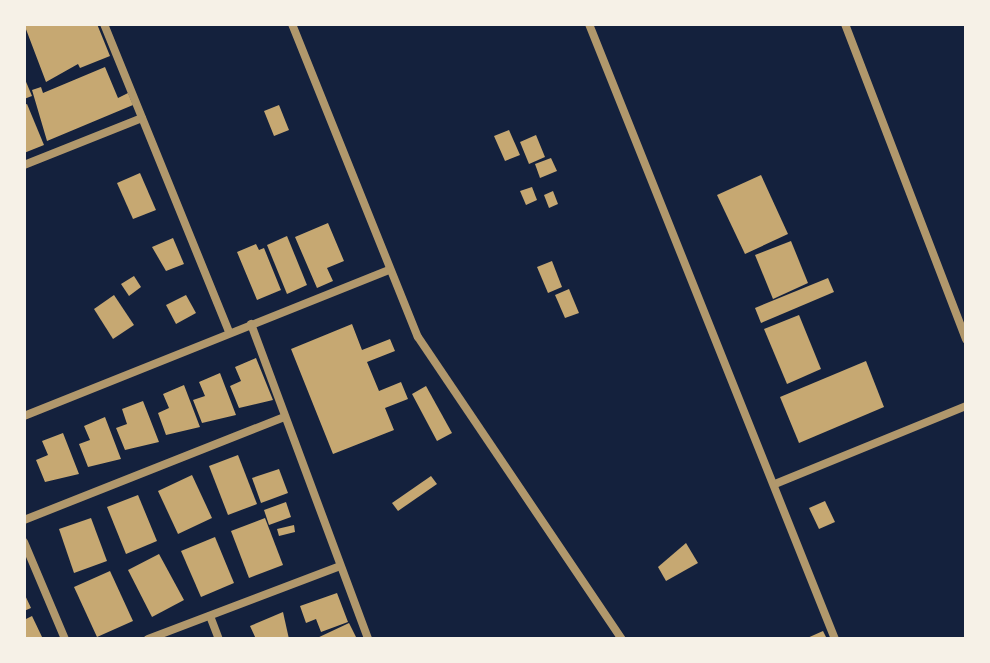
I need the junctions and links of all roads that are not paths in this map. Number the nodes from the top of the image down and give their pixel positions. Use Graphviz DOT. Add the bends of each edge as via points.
graph roads {
  1 [pos="104,24"];
  2 [pos="292,24"];
  3 [pos="589,24"];
  4 [pos="845,24"];
  5 [pos="142,118"];
  6 [pos="24,165"];
  7 [pos="389,270"];
  8 [pos="251,324"];
  9 [pos="229,332"];
  10 [pos="966,340"];
  11 [pos="966,406"];
  12 [pos="24,416"];
  13 [pos="284,417"];
  14 [pos="775,484"];
  15 [pos="24,520"];
  16 [pos="24,542"];
  17 [pos="340,566"];
  18 [pos="210,616"];
  19 [pos="65,639"];
  20 [pos="148,639"];
  21 [pos="219,639"];
  22 [pos="368,639"];
  23 [pos="622,639"];
  24 [pos="835,639"];
  1 -- 5 [label="street"];
  2 -- 7 [label="street"];
  3 -- 14 [label="street"];
  4 -- 10 [label="street"];
  5 -- 6 [label="street"];
  5 -- 9 [label="street"];
  7 -- 8 [label="street"];
  7 -- 23 [label="street" via="441,373"];
  8 -- 9 [label="street"];
  8 -- 13 [label="street"];
  9 -- 12 [label="street"];
  11 -- 14 [label="street"];
  13 -- 15 [label="street"];
  13 -- 17 [label="street"];
  14 -- 24 [label="street"];
  16 -- 19 [label="street"];
  17 -- 18 [label="street"];
  17 -- 22 [label="street"];
  18 -- 20 [label="street"];
  18 -- 21 [label="street"];
}
